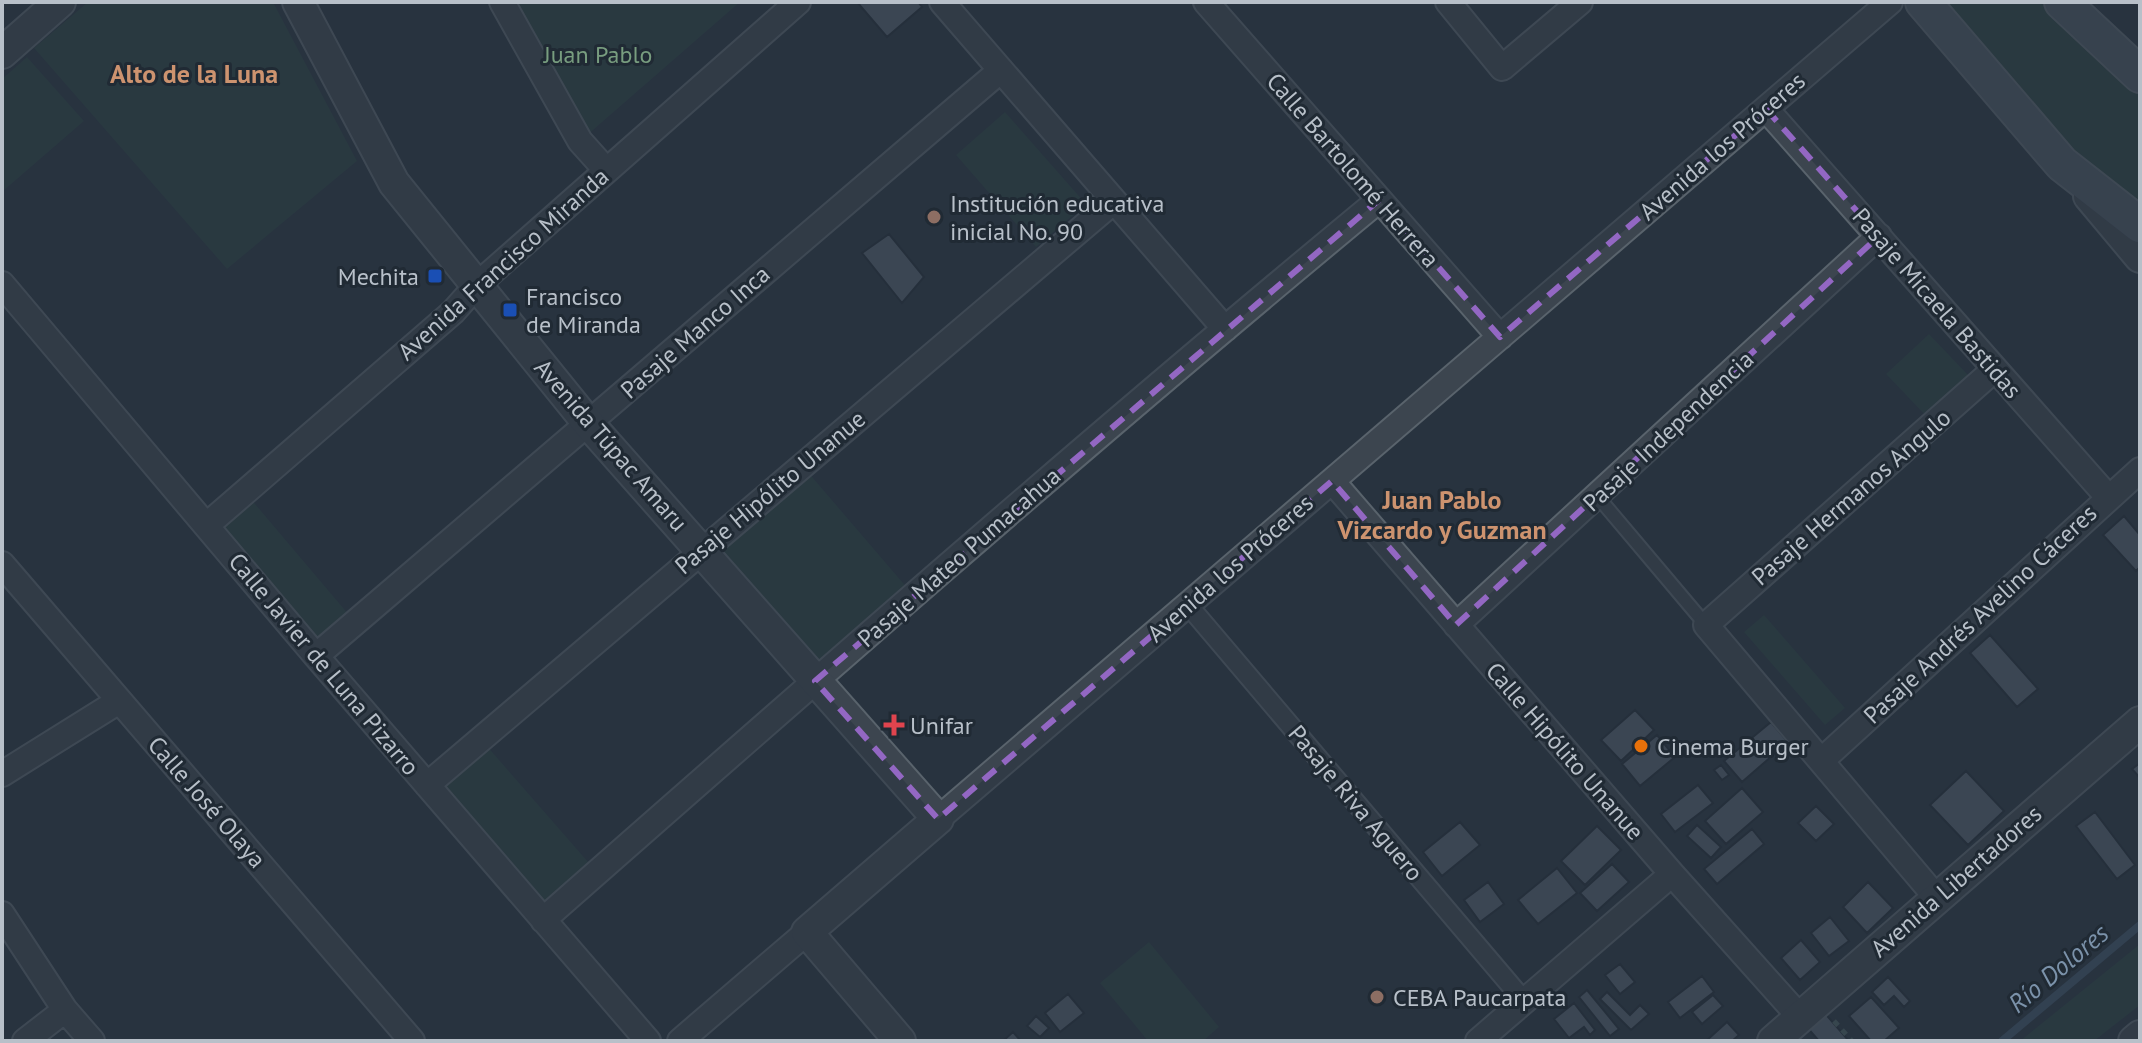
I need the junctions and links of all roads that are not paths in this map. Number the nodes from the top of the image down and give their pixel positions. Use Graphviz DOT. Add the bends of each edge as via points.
graph roads {
  1 [pos="60,2"];
  2 [pos="298,2"];
  3 [pos="502,2"];
  4 [pos="798,2"];
  5 [pos="942,2"];
  6 [pos="1206,2"];
  7 [pos="1448,2"];
  8 [pos="1580,2"];
  9 [pos="1890,2"];
  10 [pos="1923,2"];
  11 [pos="2062,2"];
  12 [pos="2,53"];
  13 [pos="1001,70"];
  14 [pos="2140,75"];
  15 [pos="1766,109"];
  16 [pos="2062,164"];
  17 [pos="606,170"];
  18 [pos="1379,200"];
  19 [pos="1114,201"];
  20 [pos="2140,225"];
  21 [pos="1879,236"];
  22 [pos="2140,257"];
  23 [pos="2,284"];
  24 [pos="477,285"];
  25 [pos="1225,329"];
  26 [pos="1500,337"];
  27 [pos="1995,369"];
  28 [pos="588,423"];
  29 [pos="2140,470"];
  30 [pos="1332,481"];
  31 [pos="1598,497"];
  32 [pos="2108,497"];
  33 [pos="207,525"];
  34 [pos="702,549"];
  35 [pos="2,564"];
  36 [pos="1188,605"];
  37 [pos="1456,625"];
  38 [pos="1706,625"];
  39 [pos="316,656"];
  40 [pos="815,681"];
  41 [pos="119,701"];
  42 [pos="2140,722"];
  43 [pos="1821,761"];
  44 [pos="2,774"];
  45 [pos="427,785"];
  46 [pos="938,819"];
  47 [pos="1672,874"];
  48 [pos="1936,897"];
  49 [pos="2,914"];
  50 [pos="543,920"];
  51 [pos="807,932"];
  52 [pos="1524,1001"];
  53 [pos="65,1010"];
  54 [pos="1800,1017"];
  55 [pos="2140,1036"];
  56 [pos="25,1041"];
  57 [pos="92,1041"];
  58 [pos="412,1041"];
  59 [pos="648,1041"];
  60 [pos="680,1041"];
  61 [pos="900,1041"];
  62 [pos="1478,1041"];
  63 [pos="1773,1041"];
  64 [pos="2134,1041"];
  1 -- 12 [label="street"];
  2 -- 24 [label="street, Avenida Túpac Amaru" via="394,183"];
  3 -- 17 [label="street" via="580,141"];
  4 -- 17 [label="street, Avenida Francisco Miranda"];
  5 -- 13 [label="street"];
  6 -- 18 [label="street, Calle Bartolomé Herrera"];
  7 -- 8 [label="street" via="1502,68"];
  9 -- 15 [label="street, Avenida los Próceres"];
  10 -- 16 [label="main road"];
  11 -- 14 [label="main road"];
  13 -- 19 [label="street"];
  13 -- 28 [label="street, Pasaje Manco Inca"];
  15 -- 21 [label="street, Pasaje Micaela Bastidas"];
  15 -- 26 [label="street, Avenida los Próceres"];
  16 -- 20 [label="main road"];
  16 -- 22 [label="street"];
  17 -- 24 [label="street, Avenida Francisco Miranda"];
  18 -- 25 [label="street, Pasaje Mateo Pumacahua"];
  18 -- 26 [label="street, Calle Bartolomé Herrera"];
  19 -- 25 [label="street"];
  19 -- 34 [label="street, Pasaje Hipólito Unanue"];
  21 -- 27 [label="street, Pasaje Micaela Bastidas"];
  21 -- 31 [label="street, Pasaje Independencia"];
  23 -- 33 [label="street, Calle Javier de Luna Pizarro"];
  24 -- 28 [label="street, Avenida Túpac Amaru"];
  24 -- 33 [label="street, Avenida Francisco Miranda" via="453,312"];
  25 -- 40 [label="street, Pasaje Mateo Pumacahua"];
  26 -- 30 [label="street, Avenida los Próceres"];
  27 -- 32 [label="street, Pasaje Micaela Bastidas"];
  27 -- 38 [label="street, Pasaje Hermanos Angulo"];
  28 -- 34 [label="street, Avenida Túpac Amaru"];
  28 -- 39 [label="street, Pasaje Manco Inca"];
  29 -- 32 [label="street, Pasaje Andrés Avelino Cáceres"];
  30 -- 36 [label="street, Avenida los Próceres"];
  30 -- 37 [label="street, Calle Hipólito Unanue"];
  31 -- 37 [label="street, Pasaje Independencia"];
  31 -- 38 [label="lane"];
  32 -- 43 [label="street, Pasaje Andrés Avelino Cáceres"];
  33 -- 39 [label="street, Calle Javier de Luna Pizarro"];
  34 -- 40 [label="street, Avenida Túpac Amaru"];
  34 -- 45 [label="street, Pasaje Hipólito Unanue"];
  35 -- 41 [label="street, Calle José Olaya"];
  36 -- 46 [label="street, Avenida los Próceres"];
  36 -- 52 [label="street, Pasaje Riva Aguero"];
  37 -- 47 [label="street, Calle Hipólito Unanue"];
  38 -- 43 [label="street"];
  39 -- 45 [label="street, Calle Javier de Luna Pizarro"];
  40 -- 46 [label="street, Avenida Túpac Amaru"];
  40 -- 50 [label="street, Pasaje Mateo Pumacahua"];
  41 -- 44 [label="street"];
  41 -- 58 [label="street, Calle José Olaya"];
  42 -- 48 [label="street, Avenida Libertadores"];
  43 -- 48 [label="street"];
  45 -- 50 [label="street, Calle Javier de Luna Pizarro"];
  46 -- 51 [label="street, Avenida los Próceres"];
  47 -- 52 [label="street"];
  47 -- 54 [label="street, Calle Hipólito Unanue"];
  48 -- 54 [label="street, Avenida Libertadores"];
  49 -- 53 [label="street"];
  50 -- 59 [label="street, Calle Javier de Luna Pizarro"];
  51 -- 60 [label="street, Avenida los Próceres"];
  51 -- 61 [label="street"];
  52 -- 62 [label="street"];
  53 -- 56 [label="street"];
  53 -- 57 [label="street"];
  54 -- 63 [label="street, Avenida Libertadores"];
  55 -- 64 [label="street"];
}
